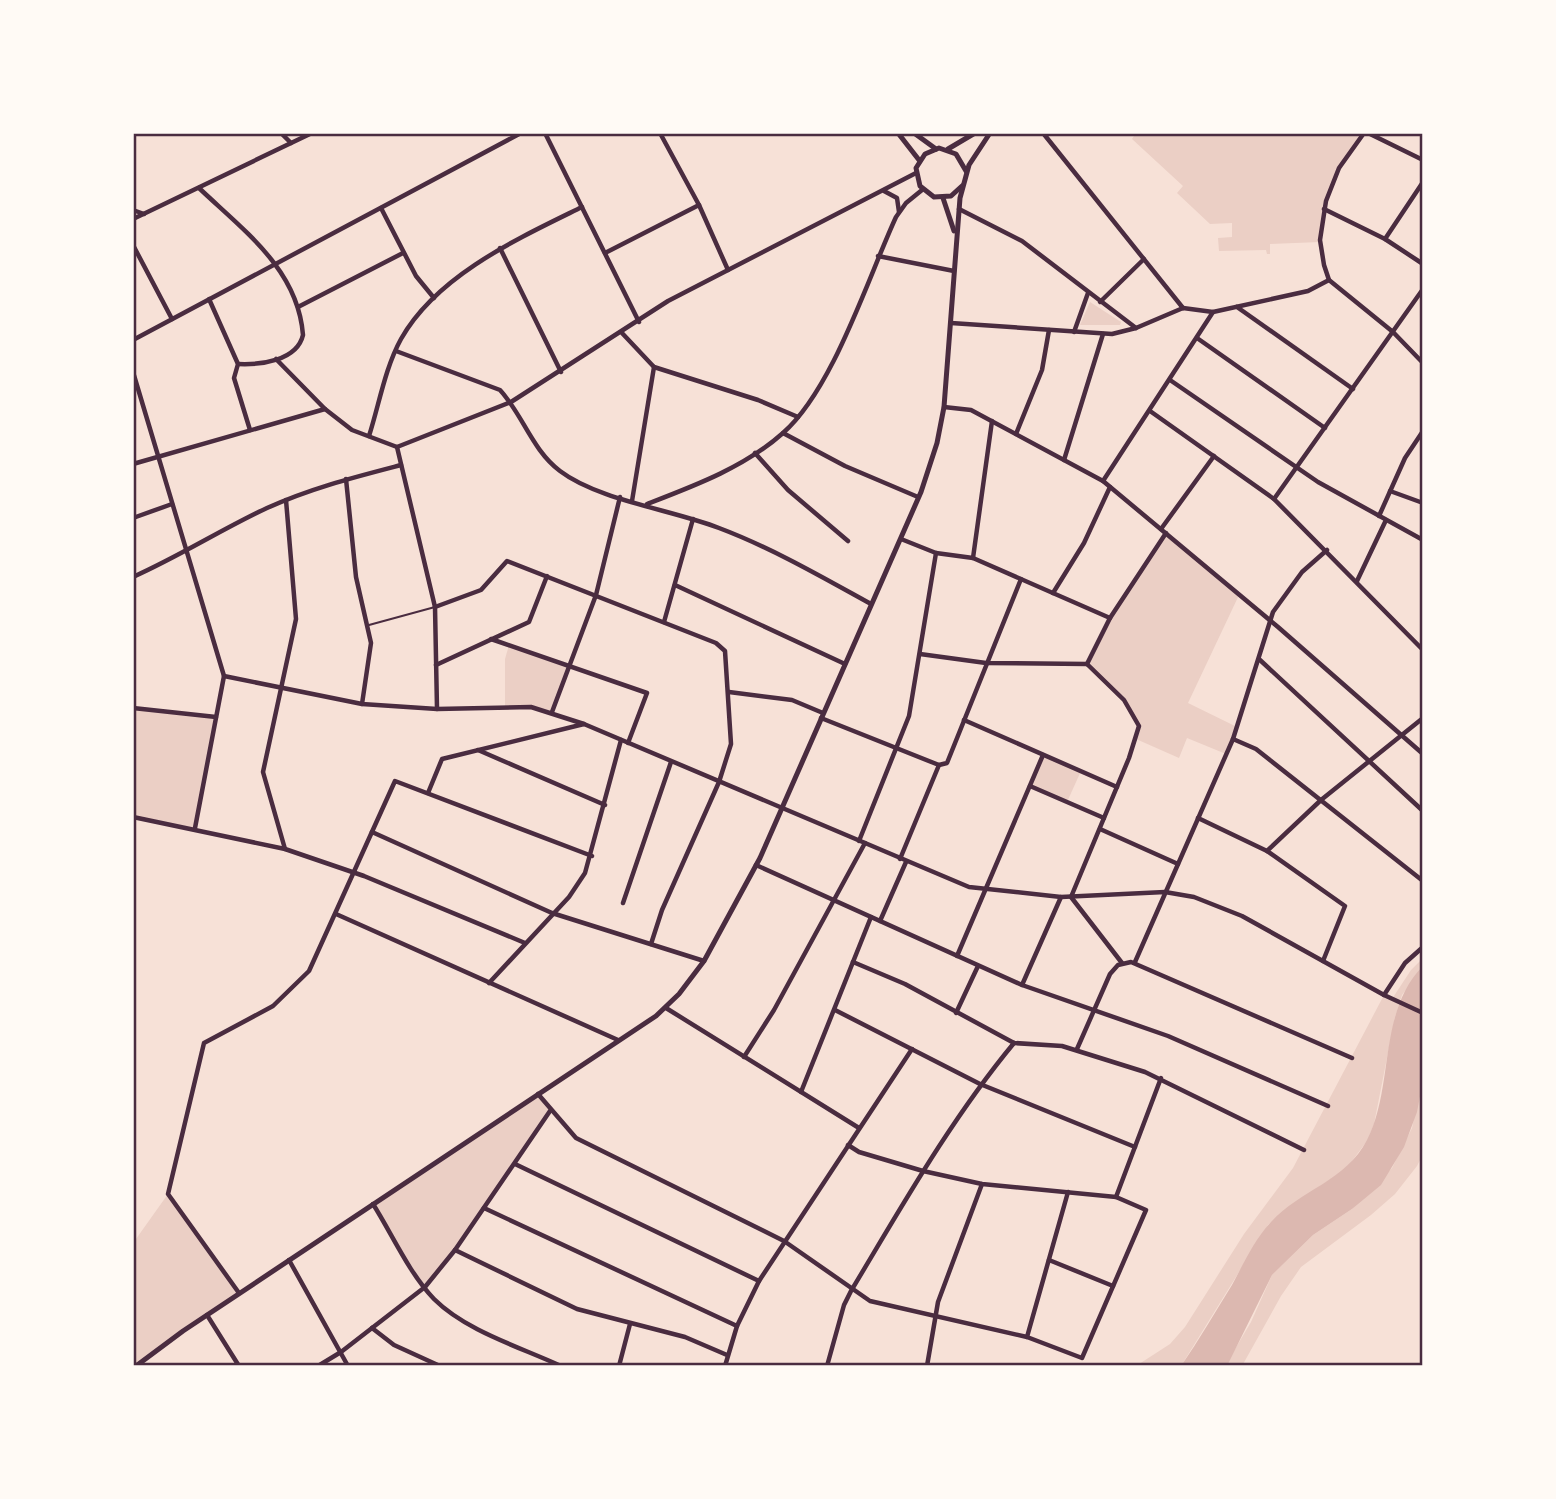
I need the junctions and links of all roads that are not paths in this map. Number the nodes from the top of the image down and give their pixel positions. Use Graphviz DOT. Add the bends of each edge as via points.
graph roads {
  1 [pos="281,133"];
  2 [pos="312,133"];
  3 [pos="521,133"];
  4 [pos="545,133"];
  5 [pos="660,133"];
  6 [pos="898,133"];
  7 [pos="914,133"];
  8 [pos="975,133"];
  9 [pos="990,133"];
  10 [pos="1043,133"];
  11 [pos="1366,133"];
  12 [pos="291,143"];
  13 [pos="936,149"];
  14 [pos="948,149"];
  15 [pos="919,160"];
  16 [pos="1423,160"];
  17 [pos="916,173"];
  18 [pos="966,174"];
  19 [pos="1423,181"];
  20 [pos="963,184"];
  21 [pos="199,188"];
  22 [pos="883,190"];
  23 [pos="922,190"];
  24 [pos="943,198"];
  25 [pos="699,205"];
  26 [pos="582,207"];
  27 [pos="381,208"];
  28 [pos="959,209"];
  29 [pos="1324,209"];
  30 [pos="133,210"];
  31 [pos="144,214"];
  32 [pos="898,214"];
  33 [pos="133,219"];
  34 [pos="1385,239"];
  35 [pos="956,241"];
  36 [pos="133,245"];
  37 [pos="500,248"];
  38 [pos="403,253"];
  39 [pos="605,253"];
  40 [pos="878,256"];
  41 [pos="1144,259"];
  42 [pos="277,263"];
  43 [pos="1423,264"];
  44 [pos="728,270"];
  45 [pos="954,271"];
  46 [pos="1329,280"];
  47 [pos="1423,289"];
  48 [pos="1088,293"];
  49 [pos="434,298"];
  50 [pos="209,299"];
  51 [pos="1100,302"];
  52 [pos="298,307"];
  53 [pos="1237,307"];
  54 [pos="1183,308"];
  55 [pos="1213,312"];
  56 [pos="172,319"];
  57 [pos="639,321"];
  58 [pos="951,323"];
  59 [pos="1136,328"];
  60 [pos="1049,330"];
  61 [pos="1074,332"];
  62 [pos="1393,332"];
  63 [pos="622,333"];
  64 [pos="1103,334"];
  65 [pos="1197,338"];
  66 [pos="133,340"];
  67 [pos="396,351"];
  68 [pos="276,359"];
  69 [pos="1423,363"];
  70 [pos="238,364"];
  71 [pos="654,367"];
  72 [pos="133,372"];
  73 [pos="561,372"];
  74 [pos="1170,380"];
  75 [pos="1353,389"];
  76 [pos="511,402"];
  77 [pos="944,407"];
  78 [pos="325,409"];
  79 [pos="1150,411"];
  80 [pos="798,417"];
  81 [pos="992,421"];
  82 [pos="1325,428"];
  83 [pos="250,430"];
  84 [pos="1423,431"];
  85 [pos="783,433"];
  86 [pos="1016,434"];
  87 [pos="369,436"];
  88 [pos="397,447"];
  89 [pos="755,453"];
  90 [pos="1214,456"];
  91 [pos="158,457"];
  92 [pos="1064,460"];
  93 [pos="133,464"];
  94 [pos="401,465"];
  95 [pos="1297,467"];
  96 [pos="346,479"];
  97 [pos="1103,481"];
  98 [pos="1110,486"];
  99 [pos="1390,491"];
  100 [pos="620,497"];
  101 [pos="918,497"];
  102 [pos="1275,499"];
  103 [pos="286,500"];
  104 [pos="632,500"];
  105 [pos="1423,503"];
  106 [pos="172,504"];
  107 [pos="646,504"];
  108 [pos="1379,516"];
  109 [pos="133,518"];
  110 [pos="693,519"];
  111 [pos="1386,520"];
  112 [pos="1163,531"];
  113 [pos="901,539"];
  114 [pos="1423,540"];
  115 [pos="848,541"];
  116 [pos="1326,550"];
  117 [pos="187,553"];
  118 [pos="936,553"];
  119 [pos="973,558"];
  120 [pos="547,576"];
  121 [pos="133,577"];
  122 [pos="1021,579"];
  123 [pos="1357,581"];
  124 [pos="675,585"];
  125 [pos="1053,593"];
  126 [pos="596,595"];
  127 [pos="871,604"];
  128 [pos="435,607"];
  129 [pos="1110,618"];
  130 [pos="664,622"];
  131 [pos="1271,622"];
  132 [pos="368,625"];
  133 [pos="491,639"];
  134 [pos="1423,650"];
  135 [pos="920,654"];
  136 [pos="1259,660"];
  137 [pos="986,663"];
  138 [pos="571,664"];
  139 [pos="845,664"];
  140 [pos="1087,664"];
  141 [pos="436,665"];
  142 [pos="223,676"];
  143 [pos="283,689"];
  144 [pos="729,692"];
  145 [pos="362,704"];
  146 [pos="133,708"];
  147 [pos="437,709"];
  148 [pos="552,712"];
  149 [pos="822,715"];
  150 [pos="216,718"];
  151 [pos="1423,718"];
  152 [pos="964,720"];
  153 [pos="584,724"];
  154 [pos="1402,735"];
  155 [pos="1233,739"];
  156 [pos="621,740"];
  157 [pos="628,743"];
  158 [pos="896,748"];
  159 [pos="478,750"];
  160 [pos="1423,754"];
  161 [pos="1043,755"];
  162 [pos="671,762"];
  163 [pos="1370,762"];
  164 [pos="939,765"];
  165 [pos="719,782"];
  166 [pos="1030,786"];
  167 [pos="1117,787"];
  168 [pos="428,793"];
  169 [pos="1321,800"];
  170 [pos="605,805"];
  171 [pos="782,809"];
  172 [pos="1423,811"];
  173 [pos="133,817"];
  174 [pos="1104,818"];
  175 [pos="1198,818"];
  176 [pos="195,828"];
  177 [pos="1100,829"];
  178 [pos="372,832"];
  179 [pos="862,842"];
  180 [pos="285,849"];
  181 [pos="1267,851"];
  182 [pos="592,856"];
  183 [pos="903,861"];
  184 [pos="1178,864"];
  185 [pos="756,865"];
  186 [pos="354,872"];
  187 [pos="1423,881"];
  188 [pos="985,891"];
  189 [pos="1166,892"];
  190 [pos="1060,897"];
  191 [pos="1070,897"];
  192 [pos="835,901"];
  193 [pos="623,903"];
  194 [pos="552,913"];
  195 [pos="336,914"];
  196 [pos="871,917"];
  197 [pos="880,921"];
  198 [pos="525,943"];
  199 [pos="651,944"];
  200 [pos="1423,947"];
  201 [pos="957,956"];
  202 [pos="704,961"];
  203 [pos="1323,961"];
  204 [pos="853,962"];
  205 [pos="1135,962"];
  206 [pos="1122,963"];
  207 [pos="978,965"];
  208 [pos="489,983"];
  209 [pos="1022,985"];
  210 [pos="1384,995"];
  211 [pos="666,1008"];
  212 [pos="835,1010"];
  213 [pos="1094,1011"];
  214 [pos="956,1013"];
  215 [pos="1423,1013"];
  216 [pos="618,1040"];
  217 [pos="1014,1043"];
  218 [pos="912,1049"];
  219 [pos="1077,1049"];
  220 [pos="744,1056"];
  221 [pos="1352,1058"];
  222 [pos="1161,1078"];
  223 [pos="980,1084"];
  224 [pos="801,1092"];
  225 [pos="538,1094"];
  226 [pos="1328,1106"];
  227 [pos="550,1111"];
  228 [pos="859,1128"];
  229 [pos="848,1145"];
  230 [pos="1135,1147"];
  231 [pos="1304,1150"];
  232 [pos="515,1164"];
  233 [pos="923,1171"];
  234 [pos="982,1184"];
  235 [pos="1068,1192"];
  236 [pos="1116,1197"];
  237 [pos="373,1204"];
  238 [pos="484,1208"];
  239 [pos="784,1241"];
  240 [pos="455,1250"];
  241 [pos="289,1260"];
  242 [pos="1049,1260"];
  243 [pos="759,1281"];
  244 [pos="1113,1286"];
  245 [pos="425,1287"];
  246 [pos="852,1291"];
  247 [pos="239,1293"];
  248 [pos="207,1315"];
  249 [pos="936,1316"];
  250 [pos="630,1324"];
  251 [pos="737,1326"];
  252 [pos="372,1328"];
  253 [pos="1027,1337"];
  254 [pos="341,1352"];
  255 [pos="727,1355"];
  256 [pos="136,1366"];
  257 [pos="239,1366"];
  258 [pos="318,1366"];
  259 [pos="348,1366"];
  260 [pos="440,1366"];
  261 [pos="561,1366"];
  262 [pos="619,1366"];
  263 [pos="725,1366"];
  264 [pos="827,1366"];
  265 [pos="927,1366"];
  1 -- 12 [label="street"];
  2 -- 12 [label="street"];
  3 -- 27 [label="street"];
  4 -- 26 [label="street"];
  5 -- 25 [label="street"];
  6 -- 15 [label="street"];
  7 -- 13 [label="street"];
  8 -- 14 [label="street"];
  9 -- 18 [label="street"];
  10 -- 41 [label="street"];
  11 -- 16 [label="street"];
  11 -- 29 [label="street" via="1339,168"];
  12 -- 21 [label="street"];
  13 -- 14 [label="street"];
  13 -- 15 [label="street"];
  14 -- 18 [label="street" via="960,157"];
  15 -- 17 [label="street"];
  17 -- 22 [label="street"];
  17 -- 23 [label="street"];
  18 -- 20 [label="street"];
  19 -- 34 [label="street"];
  20 -- 24 [label="street" via="955,194"];
  20 -- 28 [label="street"];
  21 -- 31 [label="street"];
  21 -- 42 [label="street"];
  22 -- 32 [label="street" via="897,198"];
  22 -- 44 [label="street"];
  23 -- 24 [label="street"];
  23 -- 32 [label="street"];
  24 -- 35 [label="street"];
  25 -- 39 [label="street"];
  25 -- 44 [label="street"];
  26 -- 37 [label="street"];
  26 -- 39 [label="street"];
  27 -- 38 [label="street"];
  27 -- 42 [label="street"];
  28 -- 35 [label="street"];
  28 -- 48 [label="street" via="1022,241"];
  29 -- 34 [label="street"];
  29 -- 46 [label="street" via="1320,240"];
  30 -- 31 [label="street"];
  31 -- 33 [label="street"];
  32 -- 40 [label="street"];
  34 -- 43 [label="street"];
  35 -- 45 [label="street"];
  36 -- 56 [label="street"];
  37 -- 49 [label="street"];
  37 -- 73 [label="street"];
  38 -- 49 [label="street"];
  38 -- 52 [label="street"];
  39 -- 57 [label="street"];
  40 -- 45 [label="street"];
  40 -- 80 [label="street" via="825,376"];
  41 -- 51 [label="street"];
  41 -- 54 [label="street"];
  42 -- 50 [label="street"];
  42 -- 52 [label="street"];
  44 -- 57 [label="street"];
  45 -- 58 [label="street"];
  46 -- 53 [label="street" via="1308,291"];
  46 -- 62 [label="street"];
  47 -- 62 [label="street"];
  48 -- 51 [label="street"];
  48 -- 61 [label="street"];
  49 -- 67 [label="street" via="405,332"];
  50 -- 56 [label="street"];
  50 -- 70 [label="street"];
  51 -- 59 [label="street"];
  52 -- 68 [label="street" via="302,341"];
  53 -- 55 [label="street"];
  53 -- 75 [label="street"];
  54 -- 55 [label="street"];
  54 -- 59 [label="street"];
  55 -- 65 [label="street"];
  56 -- 66 [label="street"];
  57 -- 63 [label="street"];
  58 -- 60 [label="street"];
  58 -- 77 [label="street"];
  59 -- 64 [label="street"];
  60 -- 61 [label="street"];
  60 -- 86 [label="street" via="1042,370"];
  61 -- 64 [label="street"];
  62 -- 69 [label="street"];
  62 -- 75 [label="street"];
  63 -- 71 [label="street"];
  63 -- 73 [label="street"];
  64 -- 92 [label="street"];
  65 -- 74 [label="street"];
  65 -- 82 [label="street"];
  67 -- 76 [label="street" via="500,390"];
  67 -- 87 [label="street"];
  68 -- 70 [label="street"];
  68 -- 78 [label="street"];
  70 -- 83 [label="street" via="234,379"];
  71 -- 80 [label="street"];
  71 -- 104 [label="street"];
  72 -- 91 [label="street"];
  73 -- 76 [label="street"];
  74 -- 79 [label="street"];
  74 -- 95 [label="street"];
  75 -- 82 [label="street"];
  76 -- 88 [label="street"];
  76 -- 100 [label="street" via="553,466 570,478"];
  77 -- 81 [label="street" via="971,410"];
  77 -- 101 [label="street"];
  78 -- 83 [label="street"];
  78 -- 87 [label="street" via="352,430"];
  79 -- 90 [label="street"];
  79 -- 97 [label="street"];
  80 -- 85 [label="street"];
  81 -- 86 [label="street"];
  81 -- 119 [label="street"];
  82 -- 95 [label="street"];
  83 -- 91 [label="street"];
  84 -- 99 [label="street"];
  85 -- 89 [label="street"];
  85 -- 101 [label="street"];
  86 -- 92 [label="street"];
  87 -- 88 [label="street"];
  88 -- 94 [label="street"];
  89 -- 107 [label="street" via="690,488"];
  89 -- 115 [label="street"];
  90 -- 102 [label="street"];
  90 -- 112 [label="street"];
  91 -- 93 [label="street"];
  91 -- 106 [label="street"];
  92 -- 97 [label="street"];
  94 -- 96 [label="street"];
  94 -- 128 [label="street"];
  95 -- 102 [label="street"];
  95 -- 108 [label="street"];
  96 -- 103 [label="street"];
  96 -- 132 [label="street" via="356,577"];
  97 -- 98 [label="street"];
  98 -- 112 [label="street"];
  98 -- 125 [label="street" via="1084,543"];
  99 -- 105 [label="street"];
  99 -- 108 [label="street"];
  100 -- 104 [label="street"];
  100 -- 126 [label="street"];
  101 -- 113 [label="street"];
  102 -- 116 [label="street"];
  103 -- 117 [label="street"];
  103 -- 143 [label="street" via="296,610"];
  104 -- 107 [label="street"];
  106 -- 109 [label="street"];
  106 -- 117 [label="street"];
  107 -- 110 [label="street"];
  108 -- 111 [label="street"];
  110 -- 124 [label="street"];
  110 -- 127 [label="street" via="784,557"];
  111 -- 114 [label="street"];
  111 -- 123 [label="street"];
  112 -- 129 [label="street"];
  112 -- 131 [label="street"];
  113 -- 118 [label="street"];
  113 -- 127 [label="street"];
  116 -- 123 [label="street"];
  116 -- 131 [label="street" via="1302,572 1273,612"];
  117 -- 121 [label="street"];
  117 -- 142 [label="street"];
  118 -- 119 [label="street"];
  118 -- 135 [label="street"];
  119 -- 122 [label="street"];
  120 -- 126 [label="street"];
  120 -- 128 [label="street" via="507,561 481,590"];
  120 -- 133 [label="street" via="529,622"];
  122 -- 125 [label="street"];
  122 -- 137 [label="street"];
  123 -- 134 [label="street"];
  124 -- 130 [label="street"];
  124 -- 139 [label="street"];
  125 -- 129 [label="street"];
  126 -- 130 [label="street"];
  126 -- 138 [label="street"];
  127 -- 139 [label="street"];
  128 -- 132 [label="lane"];
  128 -- 141 [label="street"];
  129 -- 140 [label="street"];
  130 -- 144 [label="street" via="723,649"];
  131 -- 136 [label="street"];
  131 -- 154 [label="street"];
  132 -- 145 [label="street" via="371,643"];
  133 -- 138 [label="street"];
  133 -- 141 [label="street"];
  135 -- 137 [label="street"];
  135 -- 158 [label="street" via="909,716"];
  136 -- 155 [label="street"];
  136 -- 163 [label="street"];
  137 -- 140 [label="street"];
  137 -- 152 [label="street"];
  138 -- 148 [label="street"];
  138 -- 157 [label="street" via="647,693"];
  139 -- 149 [label="street"];
  140 -- 167 [label="street" via="1124,700 1138,721 1135,744"];
  141 -- 147 [label="street"];
  142 -- 143 [label="street"];
  142 -- 150 [label="street"];
  143 -- 145 [label="street"];
  143 -- 180 [label="street" via="263,772"];
  144 -- 149 [label="street" via="792,700"];
  144 -- 165 [label="street" via="732,744"];
  145 -- 147 [label="street"];
  146 -- 150 [label="street"];
  147 -- 148 [label="street" via="505,706"];
  148 -- 153 [label="street"];
  149 -- 158 [label="street"];
  149 -- 171 [label="street"];
  150 -- 176 [label="street"];
  151 -- 154 [label="street"];
  152 -- 161 [label="street"];
  152 -- 164 [label="street" via="947,762"];
  153 -- 156 [label="street"];
  153 -- 159 [label="street"];
  154 -- 160 [label="street"];
  154 -- 163 [label="street"];
  155 -- 169 [label="street" via="1256,749"];
  155 -- 175 [label="street"];
  156 -- 157 [label="street"];
  156 -- 170 [label="street"];
  157 -- 162 [label="street"];
  158 -- 164 [label="street"];
  158 -- 179 [label="street"];
  159 -- 168 [label="street" via="442,759"];
  159 -- 170 [label="street"];
  161 -- 166 [label="street"];
  161 -- 167 [label="street"];
  162 -- 165 [label="street"];
  162 -- 193 [label="street"];
  163 -- 169 [label="street"];
  163 -- 172 [label="street"];
  164 -- 183 [label="street"];
  165 -- 171 [label="street"];
  165 -- 199 [label="street"];
  166 -- 174 [label="street"];
  166 -- 188 [label="street"];
  167 -- 174 [label="street"];
  168 -- 178 [label="street" via="395,781"];
  168 -- 182 [label="street"];
  169 -- 181 [label="street"];
  169 -- 187 [label="street"];
  170 -- 182 [label="street"];
  171 -- 179 [label="street"];
  171 -- 185 [label="street"];
  173 -- 176 [label="street"];
  174 -- 177 [label="street"];
  175 -- 181 [label="street"];
  175 -- 184 [label="street"];
  176 -- 180 [label="street"];
  177 -- 184 [label="street"];
  177 -- 191 [label="street"];
  178 -- 186 [label="street"];
  178 -- 194 [label="street"];
  179 -- 183 [label="street"];
  179 -- 192 [label="street"];
  180 -- 186 [label="street"];
  181 -- 203 [label="street" via="1345,906"];
  182 -- 194 [label="street" via="578,886"];
  183 -- 188 [label="street"];
  183 -- 197 [label="street"];
  184 -- 189 [label="street"];
  185 -- 192 [label="street"];
  185 -- 202 [label="street"];
  186 -- 195 [label="street"];
  186 -- 198 [label="street"];
  188 -- 190 [label="street"];
  188 -- 201 [label="street"];
  189 -- 191 [label="street"];
  189 -- 203 [label="street" via="1215,904"];
  189 -- 205 [label="street"];
  190 -- 191 [label="street"];
  190 -- 209 [label="street"];
  191 -- 206 [label="street"];
  192 -- 196 [label="street"];
  192 -- 220 [label="street"];
  194 -- 198 [label="street"];
  194 -- 199 [label="street"];
  195 -- 208 [label="street"];
  195 -- 247 [label="street" via="309,971 300,980 273,1006 204,1042 168,1195"];
  196 -- 197 [label="street"];
  196 -- 204 [label="street"];
  197 -- 201 [label="street"];
  198 -- 208 [label="street"];
  199 -- 202 [label="street"];
  200 -- 210 [label="street" via="1405,963"];
  201 -- 207 [label="street"];
  202 -- 211 [label="street"];
  203 -- 210 [label="street"];
  204 -- 212 [label="street"];
  204 -- 214 [label="street"];
  205 -- 206 [label="street"];
  205 -- 221 [label="street"];
  206 -- 213 [label="street" via="1110,974"];
  207 -- 209 [label="street"];
  207 -- 214 [label="street"];
  208 -- 216 [label="street"];
  209 -- 213 [label="street"];
  210 -- 215 [label="street"];
  211 -- 216 [label="street"];
  211 -- 220 [label="street"];
  212 -- 218 [label="street"];
  212 -- 224 [label="street"];
  213 -- 219 [label="street"];
  213 -- 226 [label="street" via="1168,1036"];
  214 -- 217 [label="street"];
  216 -- 225 [label="street"];
  217 -- 219 [label="street"];
  217 -- 223 [label="street"];
  218 -- 223 [label="street"];
  218 -- 228 [label="street"];
  219 -- 222 [label="street"];
  220 -- 224 [label="street"];
  222 -- 230 [label="street"];
  222 -- 231 [label="street"];
  223 -- 230 [label="street"];
  223 -- 233 [label="street"];
  224 -- 228 [label="street"];
  225 -- 227 [label="street"];
  225 -- 237 [label="street"];
  227 -- 232 [label="street"];
  227 -- 239 [label="street" via="576,1138 593,1148"];
  228 -- 229 [label="street"];
  229 -- 233 [label="street"];
  229 -- 239 [label="street"];
  230 -- 236 [label="street"];
  232 -- 238 [label="street"];
  232 -- 243 [label="street"];
  233 -- 234 [label="street"];
  233 -- 246 [label="street"];
  234 -- 235 [label="street"];
  234 -- 249 [label="street"];
  235 -- 236 [label="street"];
  235 -- 242 [label="street"];
  236 -- 244 [label="street" via="1146,1210"];
  237 -- 241 [label="street"];
  237 -- 245 [label="street"];
  238 -- 240 [label="street"];
  238 -- 251 [label="street"];
  239 -- 243 [label="street"];
  239 -- 246 [label="street"];
  240 -- 245 [label="street"];
  240 -- 250 [label="street" via="577,1309"];
  241 -- 247 [label="street"];
  241 -- 254 [label="street"];
  242 -- 244 [label="street"];
  242 -- 253 [label="street"];
  243 -- 251 [label="street"];
  244 -- 253 [label="street" via="1082,1357"];
  245 -- 252 [label="street"];
  245 -- 261 [label="street" via="453,1314"];
  246 -- 249 [label="street" via="878,1304"];
  246 -- 264 [label="street"];
  247 -- 248 [label="street"];
  248 -- 256 [label="street"];
  248 -- 257 [label="street"];
  249 -- 253 [label="street"];
  249 -- 265 [label="street"];
  250 -- 255 [label="street" via="685,1337"];
  250 -- 262 [label="street"];
  251 -- 255 [label="street"];
  252 -- 254 [label="street"];
  252 -- 260 [label="street" via="394,1345"];
  254 -- 258 [label="street"];
  254 -- 259 [label="street"];
  255 -- 263 [label="street"];
}
